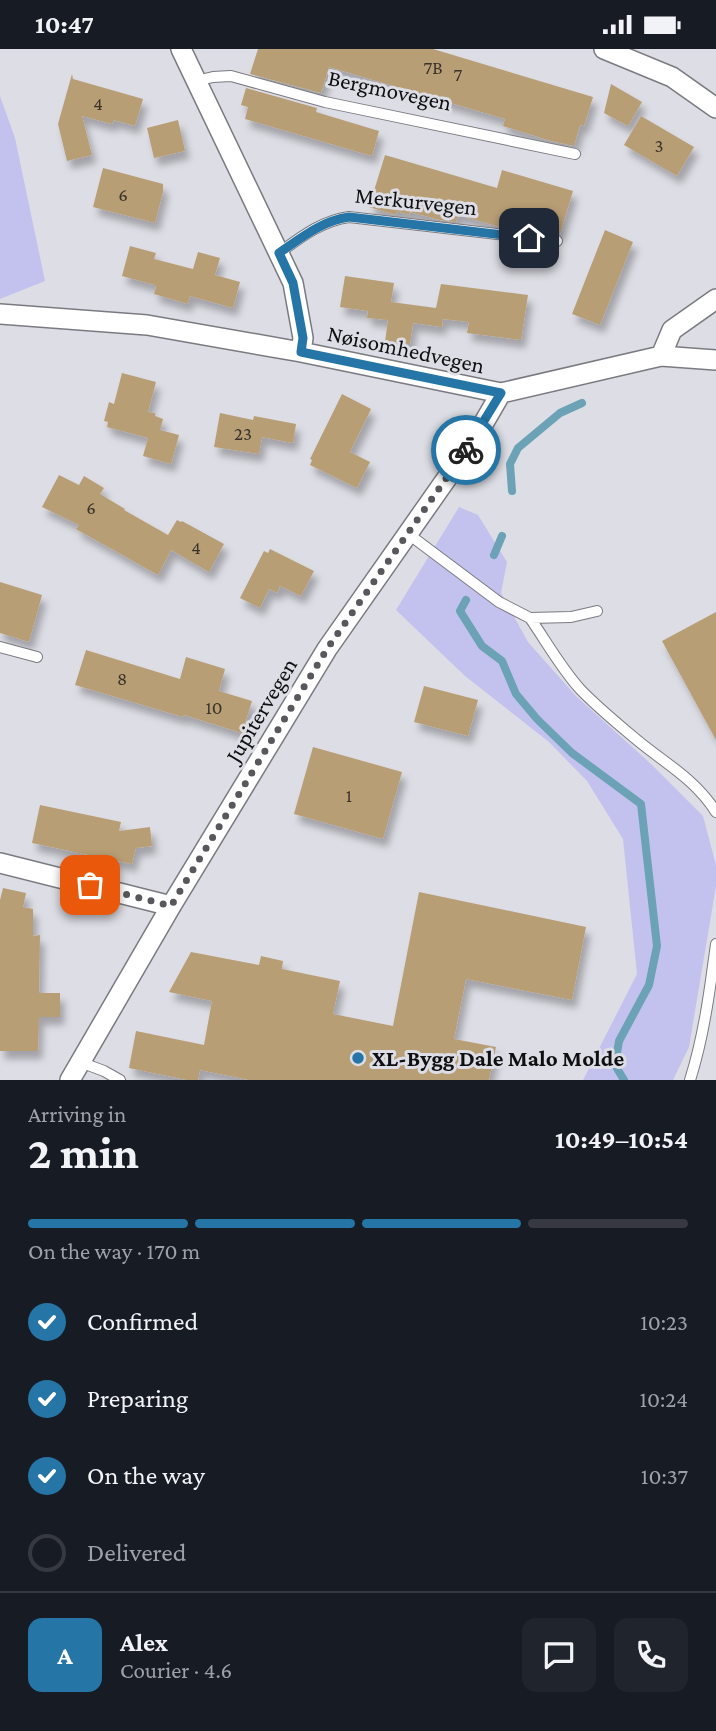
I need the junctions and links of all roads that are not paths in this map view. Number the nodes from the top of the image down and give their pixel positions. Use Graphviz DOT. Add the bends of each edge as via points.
graph roads {
  1 [pos="181,49"];
  2 [pos="604,49"];
  3 [pos="197,81"];
  4 [pos="716,108"];
  5 [pos="575,154"];
  6 [pos="557,241"];
  7 [pos="279,253"];
  8 [pos="716,299"];
  9 [pos="0,314"];
  10 [pos="301,352"];
  11 [pos="661,356"];
  12 [pos="716,360"];
  13 [pos="501,393"];
  14 [pos="407,533"];
  15 [pos="597,611"];
  16 [pos="530,618"];
  17 [pos="0,647"];
  18 [pos="37,657"];
  19 [pos="716,812"];
  20 [pos="0,863"];
  21 [pos="171,906"];
  22 [pos="716,944"];
  23 [pos="80,1062"];
  24 [pos="70,1080"];
  25 [pos="120,1080"];
  26 [pos="690,1080"];
  1 -- 3 [label="street"];
  2 -- 4 [label="street" via="672,77"];
  3 -- 5 [label="lane, Bergmovegen" via="230,76 325,102"];
  3 -- 7 [label="street"];
  6 -- 7 [label="lane, Merkurvegen" via="349,217 313,229"];
  7 -- 10 [label="street" via="293,283 303,338"];
  8 -- 11 [label="street" via="672,330"];
  9 -- 10 [label="street, Nøisomhedvegen" via="147,325"];
  10 -- 13 [label="street, Nøisomhedvegen"];
  11 -- 12 [label="street, Nøisomhedvegen"];
  11 -- 13 [label="street, Nøisomhedvegen"];
  13 -- 14 [label="street, Jupitervegen"];
  14 -- 16 [label="lane" via="499,602"];
  14 -- 21 [label="street, Jupitervegen" via="327,649"];
  15 -- 16 [label="lane"];
  16 -- 19 [label="lane" via="580,688 690,780"];
  17 -- 18 [label="lane"];
  20 -- 21 [label="street"];
  21 -- 23 [label="street, Jupitervegen"];
  22 -- 26 [label="lane"];
  23 -- 24 [label="street, Jupitervegen"];
  23 -- 25 [label="lane"];
}
